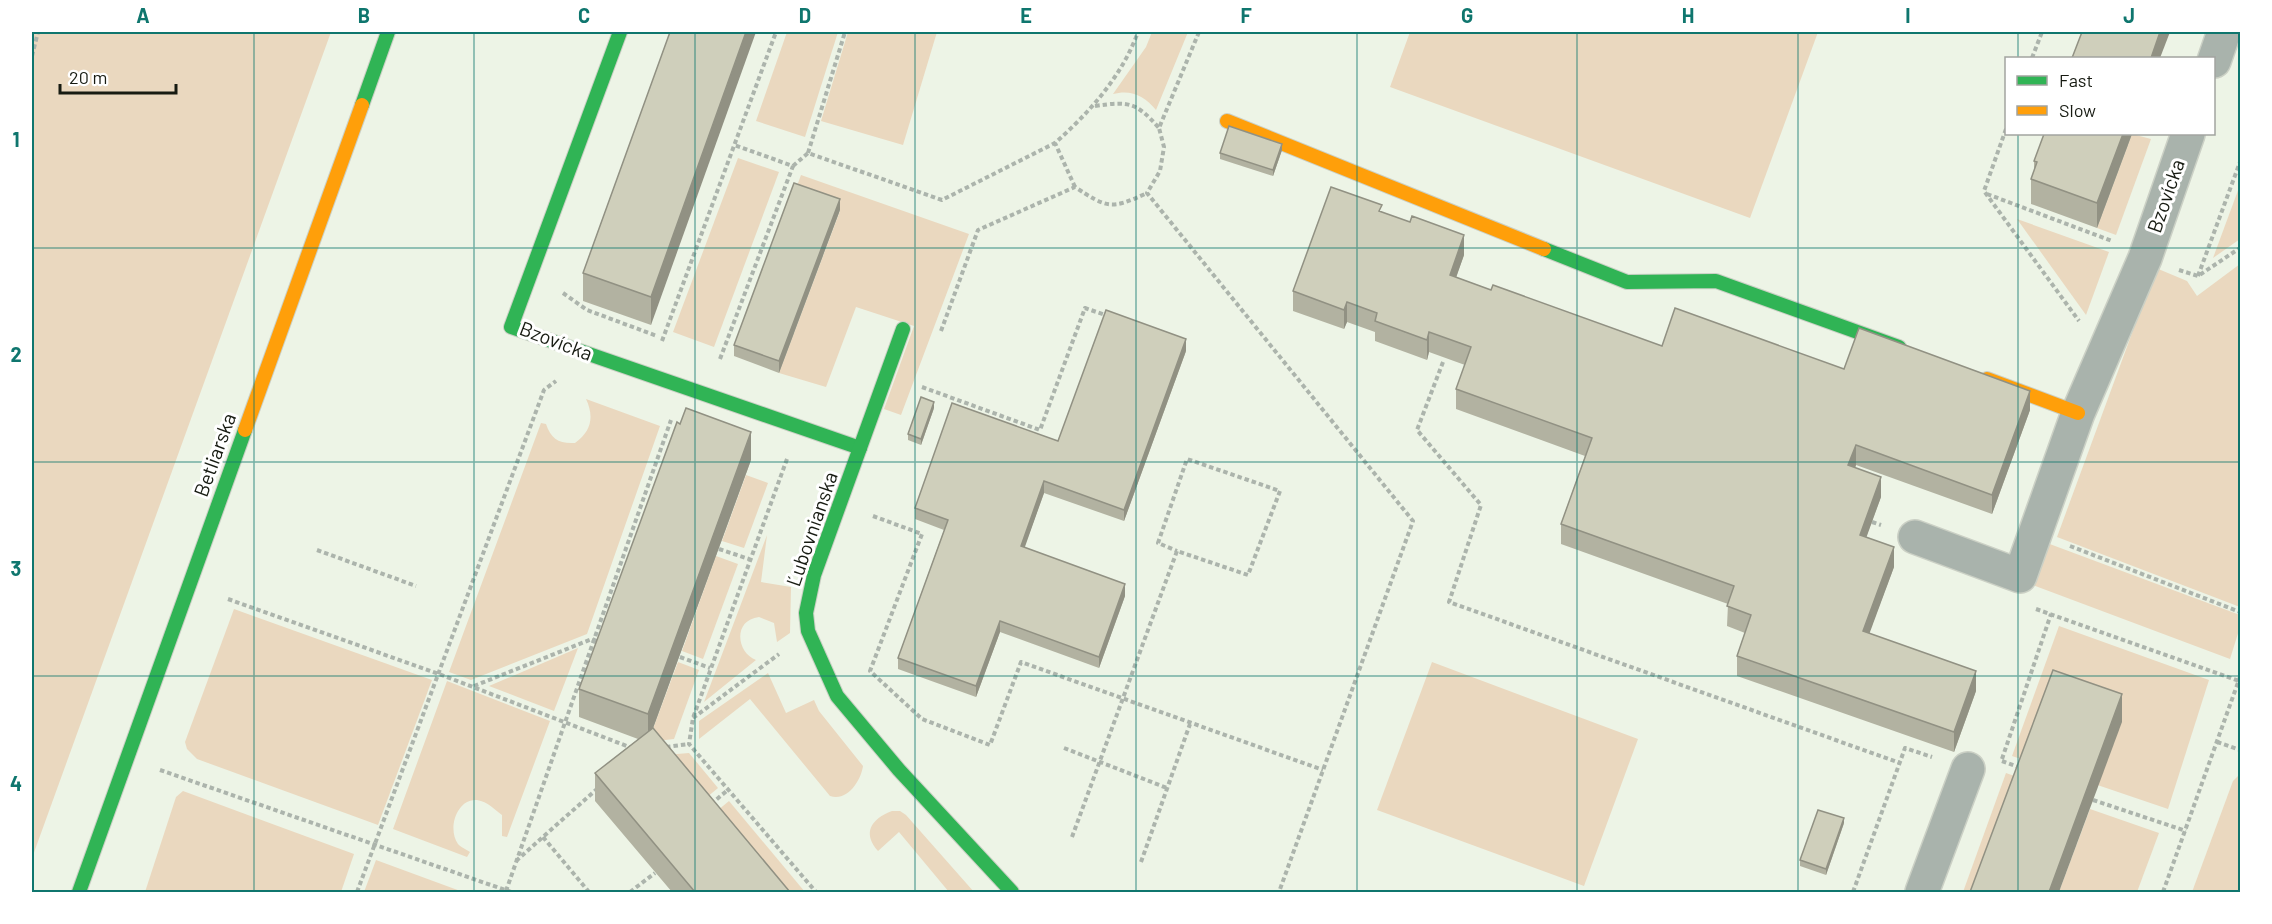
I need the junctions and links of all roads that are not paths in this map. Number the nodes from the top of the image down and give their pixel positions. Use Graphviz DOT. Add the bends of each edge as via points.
graph roads {
  1 [pos="388,32"];
  2 [pos="620,32"];
  3 [pos="2224,32"];
  4 [pos="2215,57"];
  5 [pos="1227,121"];
  6 [pos="2188,135"];
  7 [pos="903,329"];
  8 [pos="1918,354"];
  9 [pos="1974,374"];
  10 [pos="2078,413"];
  11 [pos="860,448"];
  12 [pos="1915,537"];
  13 [pos="1968,769"];
  14 [pos="79,892"];
  15 [pos="1011,892"];
  16 [pos="1922,892"];
  1 -- 14 [label="street, Betliarska"];
  2 -- 11 [label="street, Bzovícka" via="511,327"];
  3 -- 4 [label="street"];
  5 -- 8 [label="street" via="1626,282 1716,281"];
  6 -- 10 [label="street, Bzovícka" via="2133,251 2109,346"];
  7 -- 11 [label="street, Ľubovnianska"];
  9 -- 10 [label="street"];
  10 -- 12 [label="street, Bzovícka" via="2020,576"];
  11 -- 15 [label="street, Ľubovnianska" via="810,588 808,631 837,696"];
  13 -- 16 [label="street"];
}
